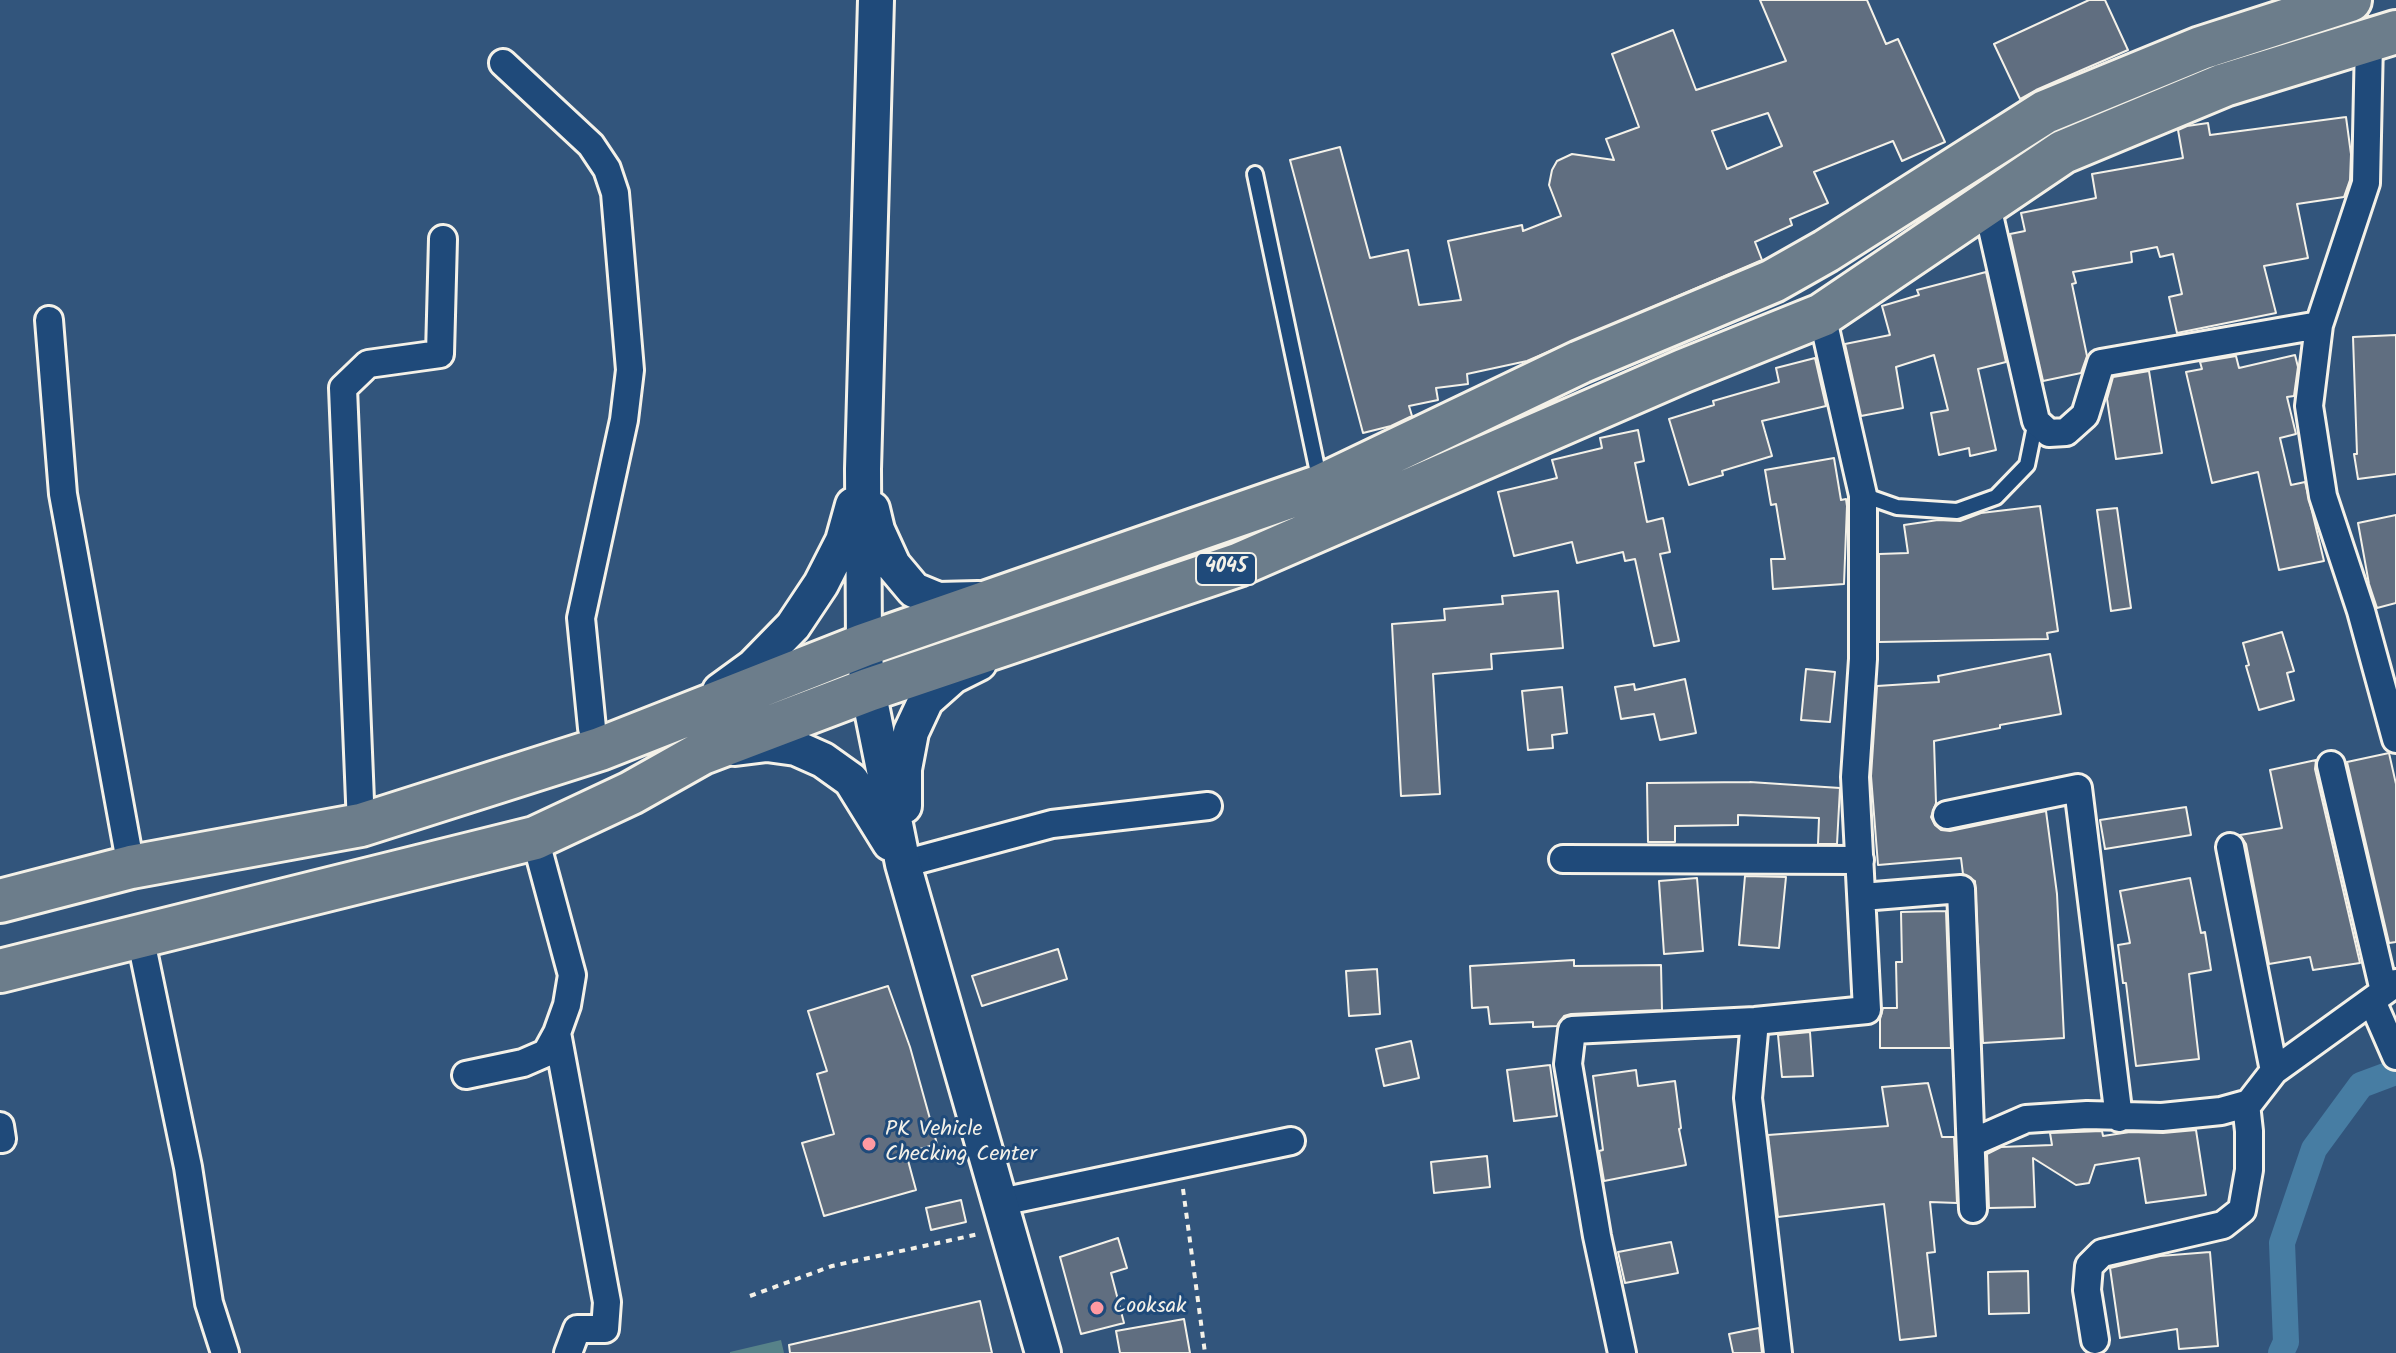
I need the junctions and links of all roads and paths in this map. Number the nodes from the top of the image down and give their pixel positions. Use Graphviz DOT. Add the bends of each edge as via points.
graph roads {
  1 [pos="876,0"];
  2 [pos="2350,0"];
  3 [pos="2382,36"];
  4 [pos="503,63"];
  5 [pos="1255,174"];
  6 [pos="1986,202"];
  7 [pos="443,239"];
  8 [pos="1822,315"];
  9 [pos="49,320"];
  10 [pos="2319,325"];
  11 [pos="2036,421"];
  12 [pos="863,469"];
  13 [pos="1321,486"];
  14 [pos="1863,495"];
  15 [pos="1012,594"];
  16 [pos="1055,627"];
  17 [pos="864,645"];
  18 [pos="868,690"];
  19 [pos="694,734"];
  20 [pos="2396,739"];
  21 [pos="600,749"];
  22 [pos="2331,765"];
  23 [pos="1208,806"];
  24 [pos="1947,815"];
  25 [pos="361,825"];
  26 [pos="535,838"];
  27 [pos="2230,847"];
  28 [pos="1563,859"];
  29 [pos="1860,860"];
  30 [pos="903,864"];
  31 [pos="131,867"];
  32 [pos="1862,897"];
  33 [pos="0,901"];
  34 [pos="140,936"];
  35 [pos="0,971"];
  36 [pos="2384,992"];
  37 [pos="1755,1021"];
  38 [pos="557,1033"];
  39 [pos="2396,1056"];
  40 [pos="2274,1071"];
  41 [pos="466,1075"];
  42 [pos="2246,1104"];
  43 [pos="2119,1118"];
  44 [pos="1291,1141"];
  45 [pos="1971,1143"];
  46 [pos="1179,1164"];
  47 [pos="1973,1209"];
  48 [pos="1004,1215"];
  49 [pos="750,1296"];
  50 [pos="2095,1340"];
  51 [pos="225,1353"];
  52 [pos="568,1353"];
  53 [pos="1043,1353"];
  54 [pos="1205,1353"];
  55 [pos="1622,1353"];
  56 [pos="1778,1353"];
  1 -- 12 [label="street"];
  2 -- 13 [label="main road, 4045" via="2201,48 2045,112 1773,281 1580,362"];
  3 -- 6 [label="main road, 4045" via="2224,85 2063,152"];
  3 -- 10 [label="street" via="2366,183"];
  4 -- 21 [label="street" via="591,145 615,193 630,370 581,618 592,728"];
  5 -- 13 [label="lane"];
  6 -- 8 [label="main road, 4045"];
  6 -- 11 [label="street"];
  7 -- 25 [label="street" via="440,354 368,364 343,388"];
  8 -- 14 [label="street"];
  8 -- 16 [label="main road, 4045" via="1238,565"];
  9 -- 31 [label="street" via="63,494"];
  10 -- 11 [label="street" via="2101,363 2085,415 2066,432 2049,433"];
  10 -- 20 [label="street" via="2309,406 2323,496"];
  11 -- 14 [label="lane" via="2027,465 1996,497 1957,511 1897,507"];
  12 -- 15 [label="street" via="877,530 893,565 914,590 959,602"];
  12 -- 17 [label="street"];
  12 -- 19 [label="street" via="843,541 821,584 793,626"];
  13 -- 15 [label="main road, 4045"];
  14 -- 29 [label="street" via="1863,659 1855,777"];
  15 -- 17 [label="main road, 4045"];
  16 -- 18 [label="main road, 4045"];
  16 -- 30 [label="street" via="953,676 926,700 911,732 904,769"];
  17 -- 18 [label="street"];
  17 -- 19 [label="main road, 4045"];
  18 -- 19 [label="main road, 4045"];
  18 -- 30 [label="street"];
  19 -- 21 [label="main road, 4045"];
  19 -- 26 [label="main road, 4045" via="631,793"];
  19 -- 30 [label="street" via="796,748 823,760 851,780"];
  21 -- 25 [label="main road, 4045"];
  22 -- 36 [label="street"];
  23 -- 30 [label="street" via="1052,824"];
  24 -- 43 [label="street" via="2078,788"];
  25 -- 31 [label="main road, 4045"];
  26 -- 34 [label="main road, 4045"];
  26 -- 38 [label="street" via="572,975"];
  27 -- 40 [label="street"];
  28 -- 29 [label="street"];
  29 -- 32 [label="street"];
  30 -- 48 [label="street"];
  31 -- 33 [label="main road, 4045"];
  32 -- 37 [label="street" via="1867,1010"];
  32 -- 45 [label="street" via="1961,889"];
  34 -- 35 [label="main road, 4045"];
  34 -- 51 [label="street" via="188,1167 209,1303"];
  36 -- 39 [label="street"];
  36 -- 40 [label="street"];
  37 -- 55 [label="street" via="1572,1030 1568,1064"];
  37 -- 56 [label="street" via="1748,1098"];
  38 -- 41 [label="street" via="546,1053"];
  38 -- 52 [label="street" via="607,1302 605,1329 577,1329"];
  40 -- 42 [label="street"];
  42 -- 43 [label="street" via="2221,1111"];
  42 -- 50 [label="street" via="2249,1170 2242,1210 2223,1225 2102,1253 2089,1266 2087,1290"];
  43 -- 45 [label="street" via="2026,1119"];
  44 -- 46 [label="street"];
  45 -- 47 [label="street"];
  46 -- 48 [label="street"];
  46 -- 54 [label="path"];
  48 -- 49 [label="path"];
  48 -- 53 [label="street"];
}
